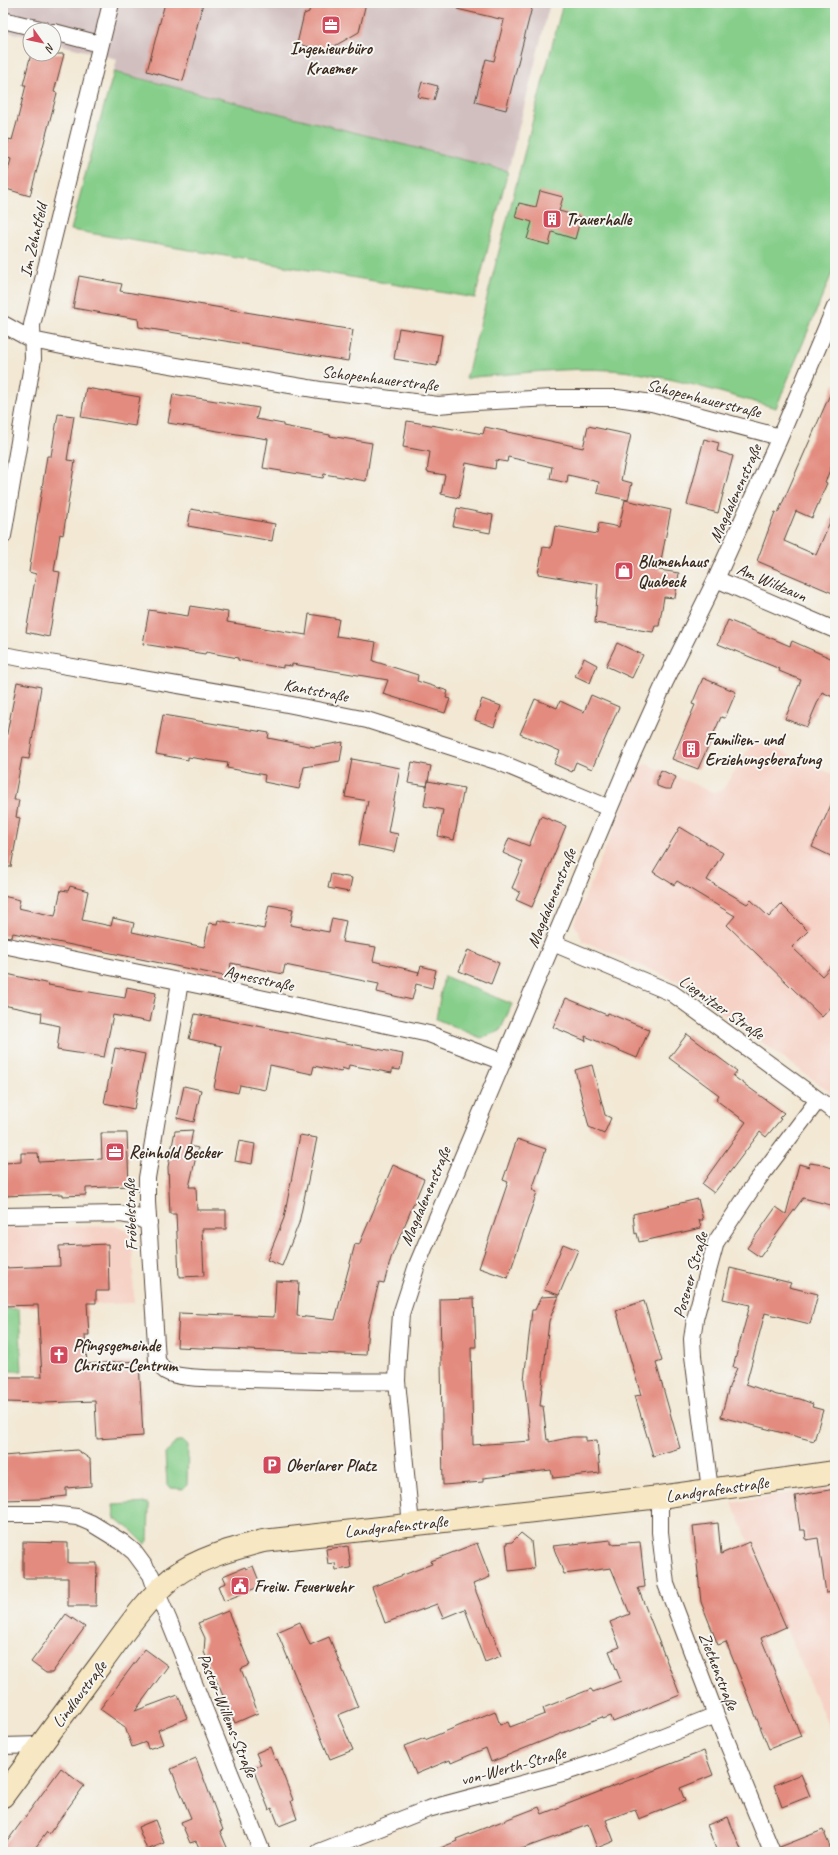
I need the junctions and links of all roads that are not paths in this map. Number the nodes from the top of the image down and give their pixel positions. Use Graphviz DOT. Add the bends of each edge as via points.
graph roads {
  1 [pos="111,3"];
  2 [pos="3,20"];
  3 [pos="22,25"];
  4 [pos="62,34"];
  5 [pos="100,44"];
  6 [pos="835,307"];
  7 [pos="3,324"];
  8 [pos="32,340"];
  9 [pos="780,437"];
  10 [pos="3,536"];
  11 [pos="716,579"];
  12 [pos="835,630"];
  13 [pos="3,655"];
  14 [pos="609,808"];
  15 [pos="553,943"];
  16 [pos="3,945"];
  17 [pos="180,982"];
  18 [pos="503,1062"];
  19 [pos="818,1100"];
  20 [pos="835,1112"];
  21 [pos="3,1216"];
  22 [pos="149,1223"];
  23 [pos="397,1381"];
  24 [pos="835,1472"];
  25 [pos="710,1490"];
  26 [pos="660,1497"];
  27 [pos="3,1514"];
  28 [pos="411,1525"];
  29 [pos="157,1593"];
  30 [pos="716,1715"];
  31 [pos="41,1745"];
  32 [pos="3,1746"];
  33 [pos="3,1796"];
  34 [pos="262,1852"];
  35 [pos="319,1852"];
  36 [pos="772,1852"];
  1 -- 5 [label="street, Im Zehntfeld"];
  2 -- 3 [label="street"];
  4 -- 5 [label="street"];
  5 -- 8 [label="street, Im Zehntfeld" via="37,303 32,325"];
  6 -- 9 [label="street, Magdalenenstraße"];
  7 -- 8 [label="street, Schopenhauerstraße"];
  8 -- 9 [label="street, Schopenhauerstraße" via="264,381 408,403 438,405 538,399 617,398 652,404"];
  8 -- 10 [label="street, Im Zehntfeld" via="33,359"];
  9 -- 11 [label="street, Magdalenenstraße"];
  11 -- 12 [label="street, Am Wildzaun"];
  11 -- 14 [label="street, Magdalenenstraße" via="665,682"];
  13 -- 14 [label="street, Kantstraße" via="368,720 499,762"];
  14 -- 15 [label="street, Magdalenenstraße"];
  15 -- 18 [label="street, Magdalenenstraße"];
  15 -- 19 [label="street, Liegnitzer Straße" via="672,993"];
  16 -- 17 [label="street, Agnesstraße"];
  17 -- 18 [label="street, Agnesstraße" via="429,1034"];
  17 -- 22 [label="street, Fröbelstraße" via="147,1178"];
  18 -- 23 [label="street, Magdalenenstraße" via="417,1265 401,1314"];
  19 -- 20 [label="street, Liegnitzer Straße"];
  19 -- 25 [label="street, Posener Straße" via="747,1195 716,1242 692,1339"];
  21 -- 22 [label="street" via="120,1214"];
  22 -- 23 [label="street, Fröbelstraße" via="157,1360 168,1373 207,1378"];
  23 -- 28 [label="street, Magdalenenstraße"];
  24 -- 25 [label="street, Landgrafenstraße"];
  25 -- 26 [label="street, Landgrafenstraße"];
  26 -- 28 [label="street, Landgrafenstraße"];
  26 -- 30 [label="street, Ziethenstraße" via="660,1532 666,1584"];
  27 -- 29 [label="street" via="50,1514 77,1517 91,1523 134,1552 151,1575"];
  28 -- 29 [label="street, Landgrafenstraße" via="262,1541 241,1546 193,1565 173,1577"];
  29 -- 31 [label="street, Lindlaustraße" via="123,1634"];
  29 -- 34 [label="street, Pastor-Willems-Straße"];
  30 -- 35 [label="street, von-Werth-Straße" via="603,1760 428,1809"];
  30 -- 36 [label="street, Ziethenstraße"];
  31 -- 32 [label="street"];
  31 -- 33 [label="street, Lindlaustraße"];
}
